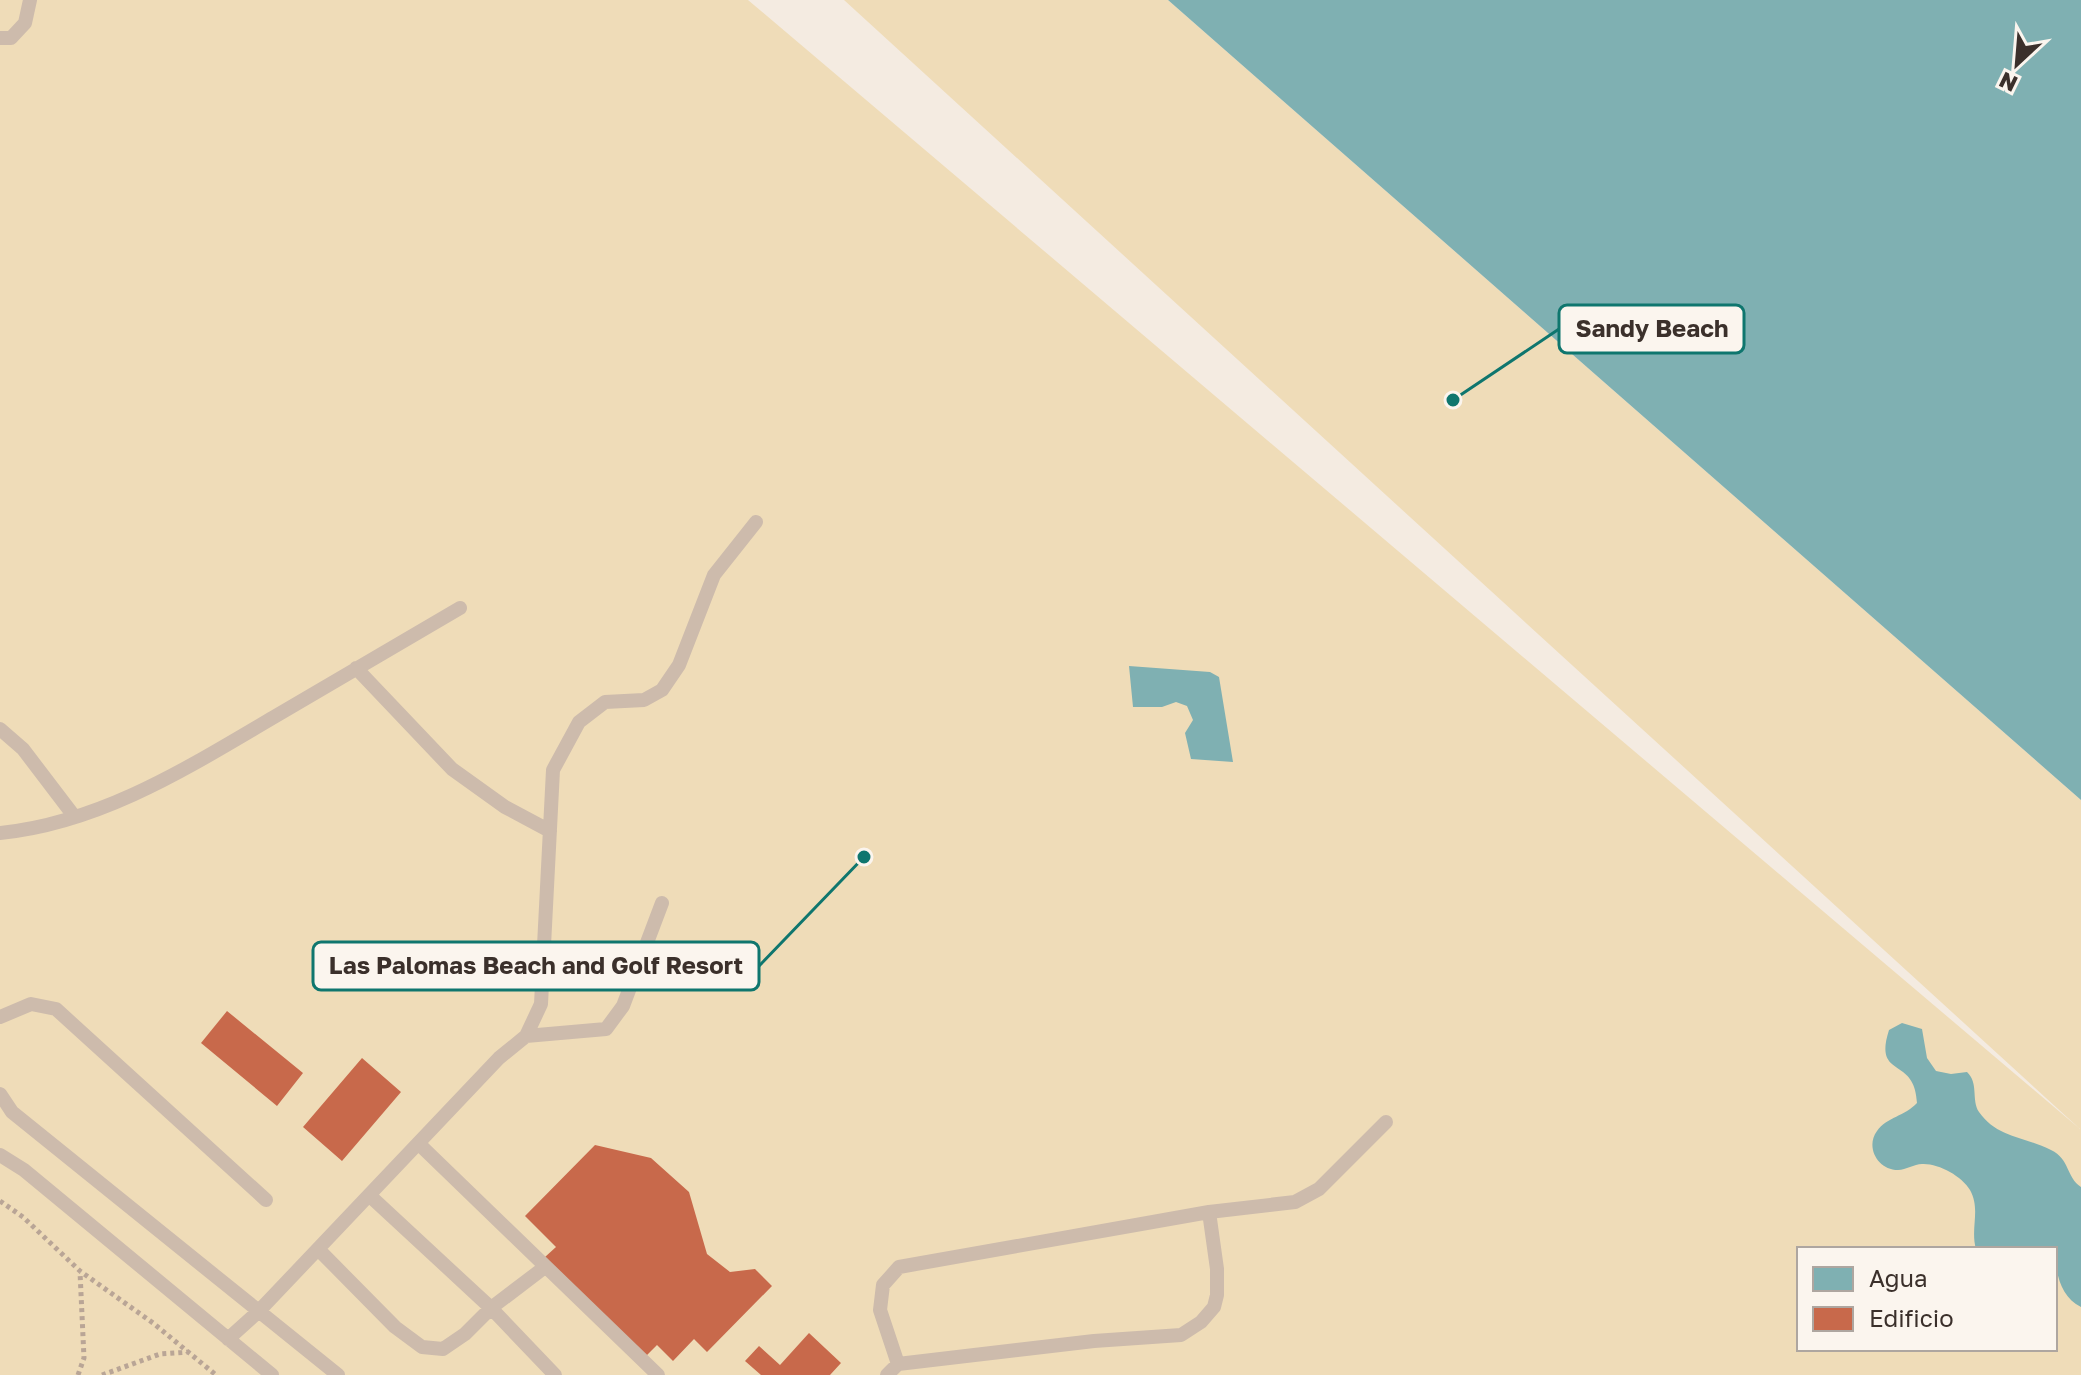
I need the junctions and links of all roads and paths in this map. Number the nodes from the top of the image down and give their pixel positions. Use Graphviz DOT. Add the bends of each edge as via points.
graph roads {
  1 [pos="30,0"];
  2 [pos="0,38"];
  3 [pos="756,522"];
  4 [pos="460,608"];
  5 [pos="356,668"];
  6 [pos="0,729"];
  7 [pos="74,816"];
  8 [pos="550,831"];
  9 [pos="0,833"];
  10 [pos="662,903"];
  11 [pos="0,1017"];
  12 [pos="526,1036"];
  13 [pos="0,1094"];
  14 [pos="1386,1122"];
  15 [pos="419,1144"];
  16 [pos="0,1155"];
  17 [pos="369,1195"];
  18 [pos="266,1200"];
  19 [pos="0,1201"];
  20 [pos="1209,1212"];
  21 [pos="318,1249"];
  22 [pos="545,1267"];
  23 [pos="80,1271"];
  24 [pos="491,1308"];
  25 [pos="259,1311"];
  26 [pos="228,1339"];
  27 [pos="188,1352"];
  28 [pos="898,1364"];
  29 [pos="647,1372"];
  30 [pos="78,1375"];
  31 [pos="102,1375"];
  32 [pos="216,1375"];
  33 [pos="272,1375"];
  34 [pos="338,1375"];
  35 [pos="555,1375"];
  36 [pos="887,1375"];
  1 -- 2 [label="lane" via="25,23 11,38"];
  3 -- 8 [label="lane" via="714,575 679,665 662,690 644,700 605,702 579,722 553,770"];
  4 -- 5 [label="lane"];
  5 -- 7 [label="lane" via="117,804"];
  5 -- 8 [label="lane" via="452,769"];
  6 -- 7 [label="lane" via="23,749"];
  7 -- 9 [label="lane"];
  8 -- 12 [label="lane" via="541,1004"];
  10 -- 12 [label="lane" via="623,1006 606,1029"];
  11 -- 18 [label="lane" via="31,1004 56,1009"];
  12 -- 15 [label="lane"];
  13 -- 25 [label="lane" via="12,1112"];
  14 -- 20 [label="lane" via="1319,1189 1295,1202"];
  15 -- 17 [label="lane"];
  15 -- 22 [label="lane"];
  16 -- 26 [label="lane"];
  17 -- 21 [label="lane"];
  17 -- 24 [label="lane"];
  19 -- 23 [label="path"];
  20 -- 28 [label="lane" via="899,1267 883,1285 880,1310"];
  20 -- 28 [label="lane" via="1217,1295 1201,1322 1181,1335"];
  21 -- 24 [label="lane" via="422,1347 443,1349"];
  21 -- 25 [label="lane"];
  22 -- 24 [label="lane"];
  22 -- 29 [label="lane"];
  23 -- 27 [label="path"];
  23 -- 30 [label="path" via="84,1358"];
  24 -- 35 [label="lane"];
  25 -- 26 [label="lane"];
  25 -- 34 [label="lane"];
  26 -- 33 [label="lane"];
  27 -- 31 [label="path" via="160,1354"];
  27 -- 32 [label="path"];
  28 -- 36 [label="lane"];
}
